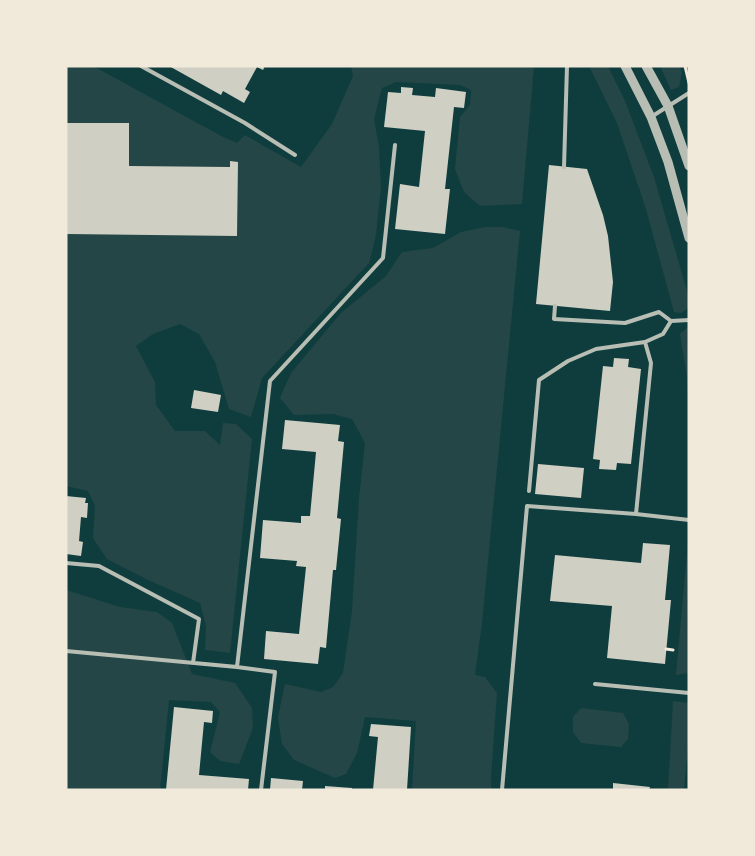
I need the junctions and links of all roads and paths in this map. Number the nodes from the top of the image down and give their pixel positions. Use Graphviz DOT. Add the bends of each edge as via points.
graph roads {
  1 [pos="141,66"];
  2 [pos="567,66"];
  3 [pos="625,66"];
  4 [pos="646,66"];
  5 [pos="685,66"];
  6 [pos="689,84"];
  7 [pos="689,92"];
  8 [pos="668,106"];
  9 [pos="651,117"];
  10 [pos="395,145"];
  11 [pos="295,155"];
  12 [pos="689,166"];
  13 [pos="564,167"];
  14 [pos="689,238"];
  15 [pos="555,306"];
  16 [pos="689,320"];
  17 [pos="671,321"];
  18 [pos="646,342"];
  19 [pos="529,491"];
  20 [pos="636,514"];
  21 [pos="689,520"];
  22 [pos="66,563"];
  23 [pos="66,650"];
  24 [pos="666,650"];
  25 [pos="673,650"];
  26 [pos="192,663"];
  27 [pos="237,667"];
  28 [pos="596,684"];
  29 [pos="689,693"];
  30 [pos="262,790"];
  31 [pos="502,790"];
  1 -- 11 [label="lane" via="245,123"];
  2 -- 13 [label="lane"];
  3 -- 9 [label="street"];
  4 -- 8 [label="street"];
  5 -- 6 [label="path"];
  7 -- 8 [label="lane"];
  8 -- 9 [label="lane"];
  8 -- 12 [label="street"];
  9 -- 14 [label="street" via="668,162"];
  10 -- 27 [label="lane" via="383,258 270,381"];
  15 -- 17 [label="lane" via="554,319 625,323 659,312"];
  16 -- 17 [label="lane"];
  17 -- 18 [label="lane" via="663,334"];
  18 -- 19 [label="lane" via="596,348 539,380"];
  18 -- 20 [label="lane" via="651,362"];
  20 -- 21 [label="lane"];
  20 -- 31 [label="lane" via="527,506"];
  22 -- 26 [label="lane" via="100,566 199,619"];
  23 -- 26 [label="lane"];
  24 -- 25 [label="path"];
  26 -- 27 [label="lane"];
  27 -- 30 [label="lane" via="275,672"];
  28 -- 29 [label="lane"];
}
